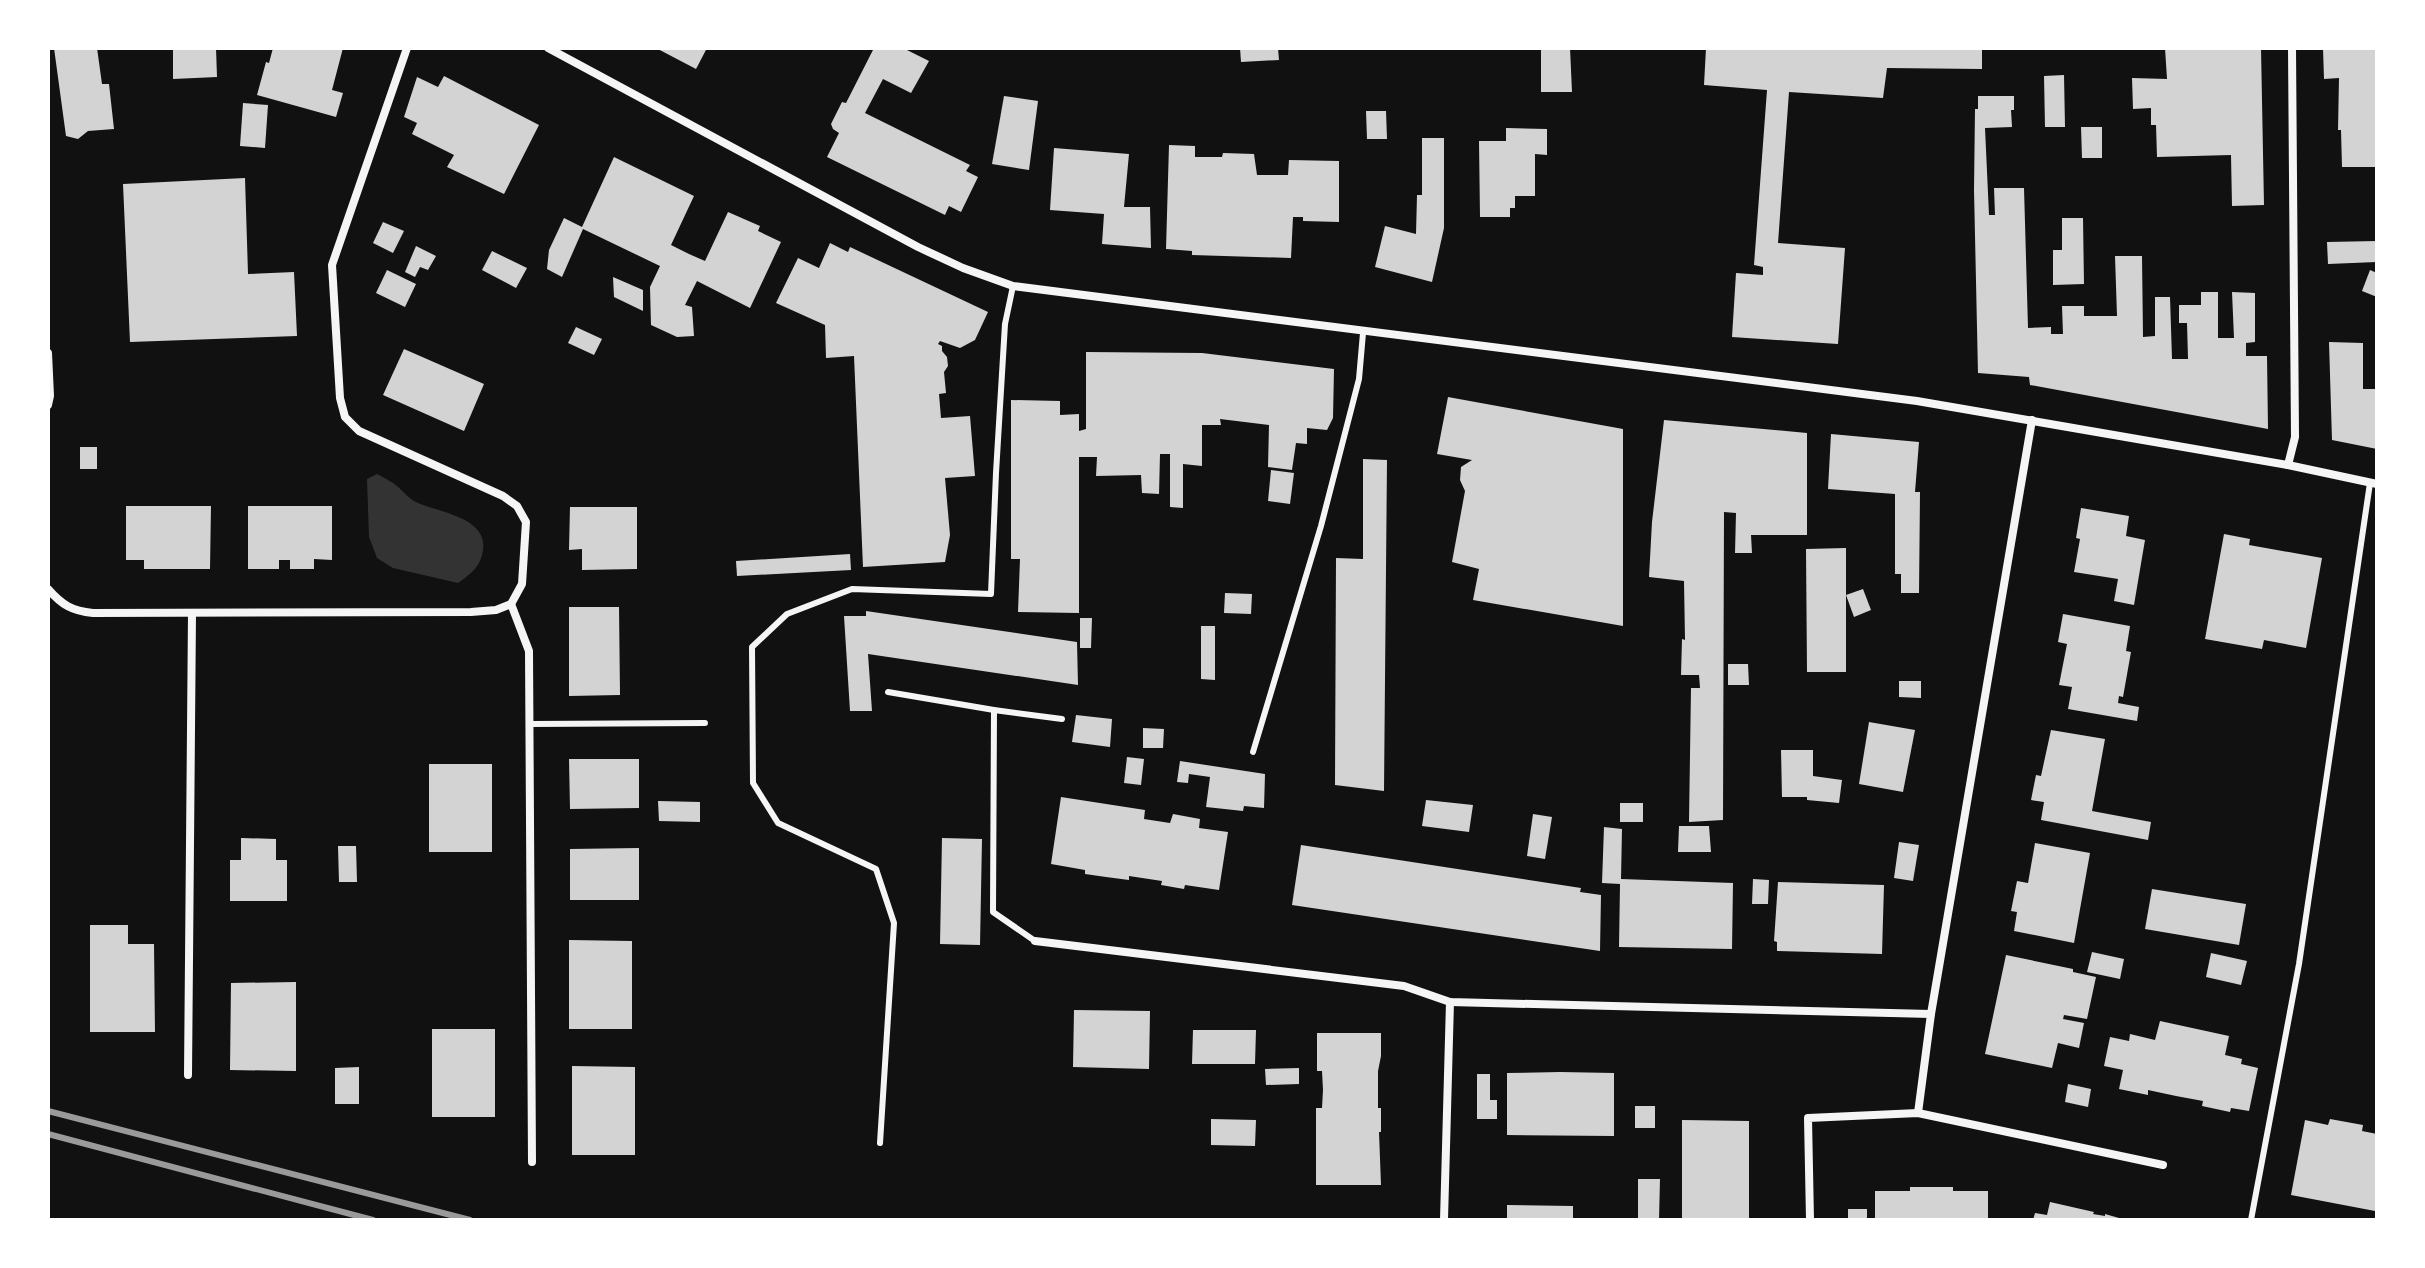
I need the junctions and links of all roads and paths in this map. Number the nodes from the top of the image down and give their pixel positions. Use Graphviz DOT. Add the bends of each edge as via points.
graph roads {
  1 [pos="407,48"];
  2 [pos="548,48"];
  3 [pos="2292,48"];
  4 [pos="1013,286"];
  5 [pos="1363,333"];
  6 [pos="48,353"];
  7 [pos="48,405"];
  8 [pos="2032,420"];
  9 [pos="2288,465"];
  10 [pos="2374,484"];
  11 [pos="48,589"];
  12 [pos="511,604"];
  13 [pos="192,613"];
  14 [pos="888,692"];
  15 [pos="994,710"];
  16 [pos="1062,719"];
  17 [pos="705,723"];
  18 [pos="530,724"];
  19 [pos="1253,752"];
  20 [pos="1035,941"];
  21 [pos="1450,1002"];
  22 [pos="1931,1014"];
  23 [pos="188,1075"];
  24 [pos="1918,1113"];
  25 [pos="880,1143"];
  26 [pos="532,1162"];
  27 [pos="2163,1165"];
  28 [pos="1444,1220"];
  29 [pos="1810,1220"];
  30 [pos="2251,1220"];
  1 -- 12 [label="street" via="332,265 340,398 345,417 359,431 517,506 526,522 523,573"];
  2 -- 4 [label="street" via="918,247"];
  3 -- 9 [label="street" via="2295,437"];
  4 -- 5 [label="street"];
  4 -- 25 [label="lane" via="1005,324 991,594 852,589 787,614 752,647 753,783 778,823 876,869 894,923"];
  5 -- 8 [label="street" via="1590,358"];
  5 -- 19 [label="lane" via="1359,379"];
  6 -- 7 [label="street"];
  8 -- 9 [label="street"];
  8 -- 22 [label="street"];
  9 -- 10 [label="street"];
  10 -- 30 [label="lane" via="2299,964"];
  11 -- 13 [label="street" via="76,611"];
  12 -- 13 [label="street" via="471,612"];
  12 -- 18 [label="street" via="529,651"];
  13 -- 23 [label="street"];
  14 -- 15 [label="lane"];
  15 -- 16 [label="lane"];
  15 -- 20 [label="lane" via="993,912"];
  17 -- 18 [label="lane"];
  18 -- 26 [label="street"];
  20 -- 21 [label="street" via="1404,986"];
  21 -- 22 [label="street"];
  21 -- 28 [label="street"];
  22 -- 24 [label="street"];
  24 -- 27 [label="street"];
  24 -- 29 [label="street" via="1808,1118"];
}
